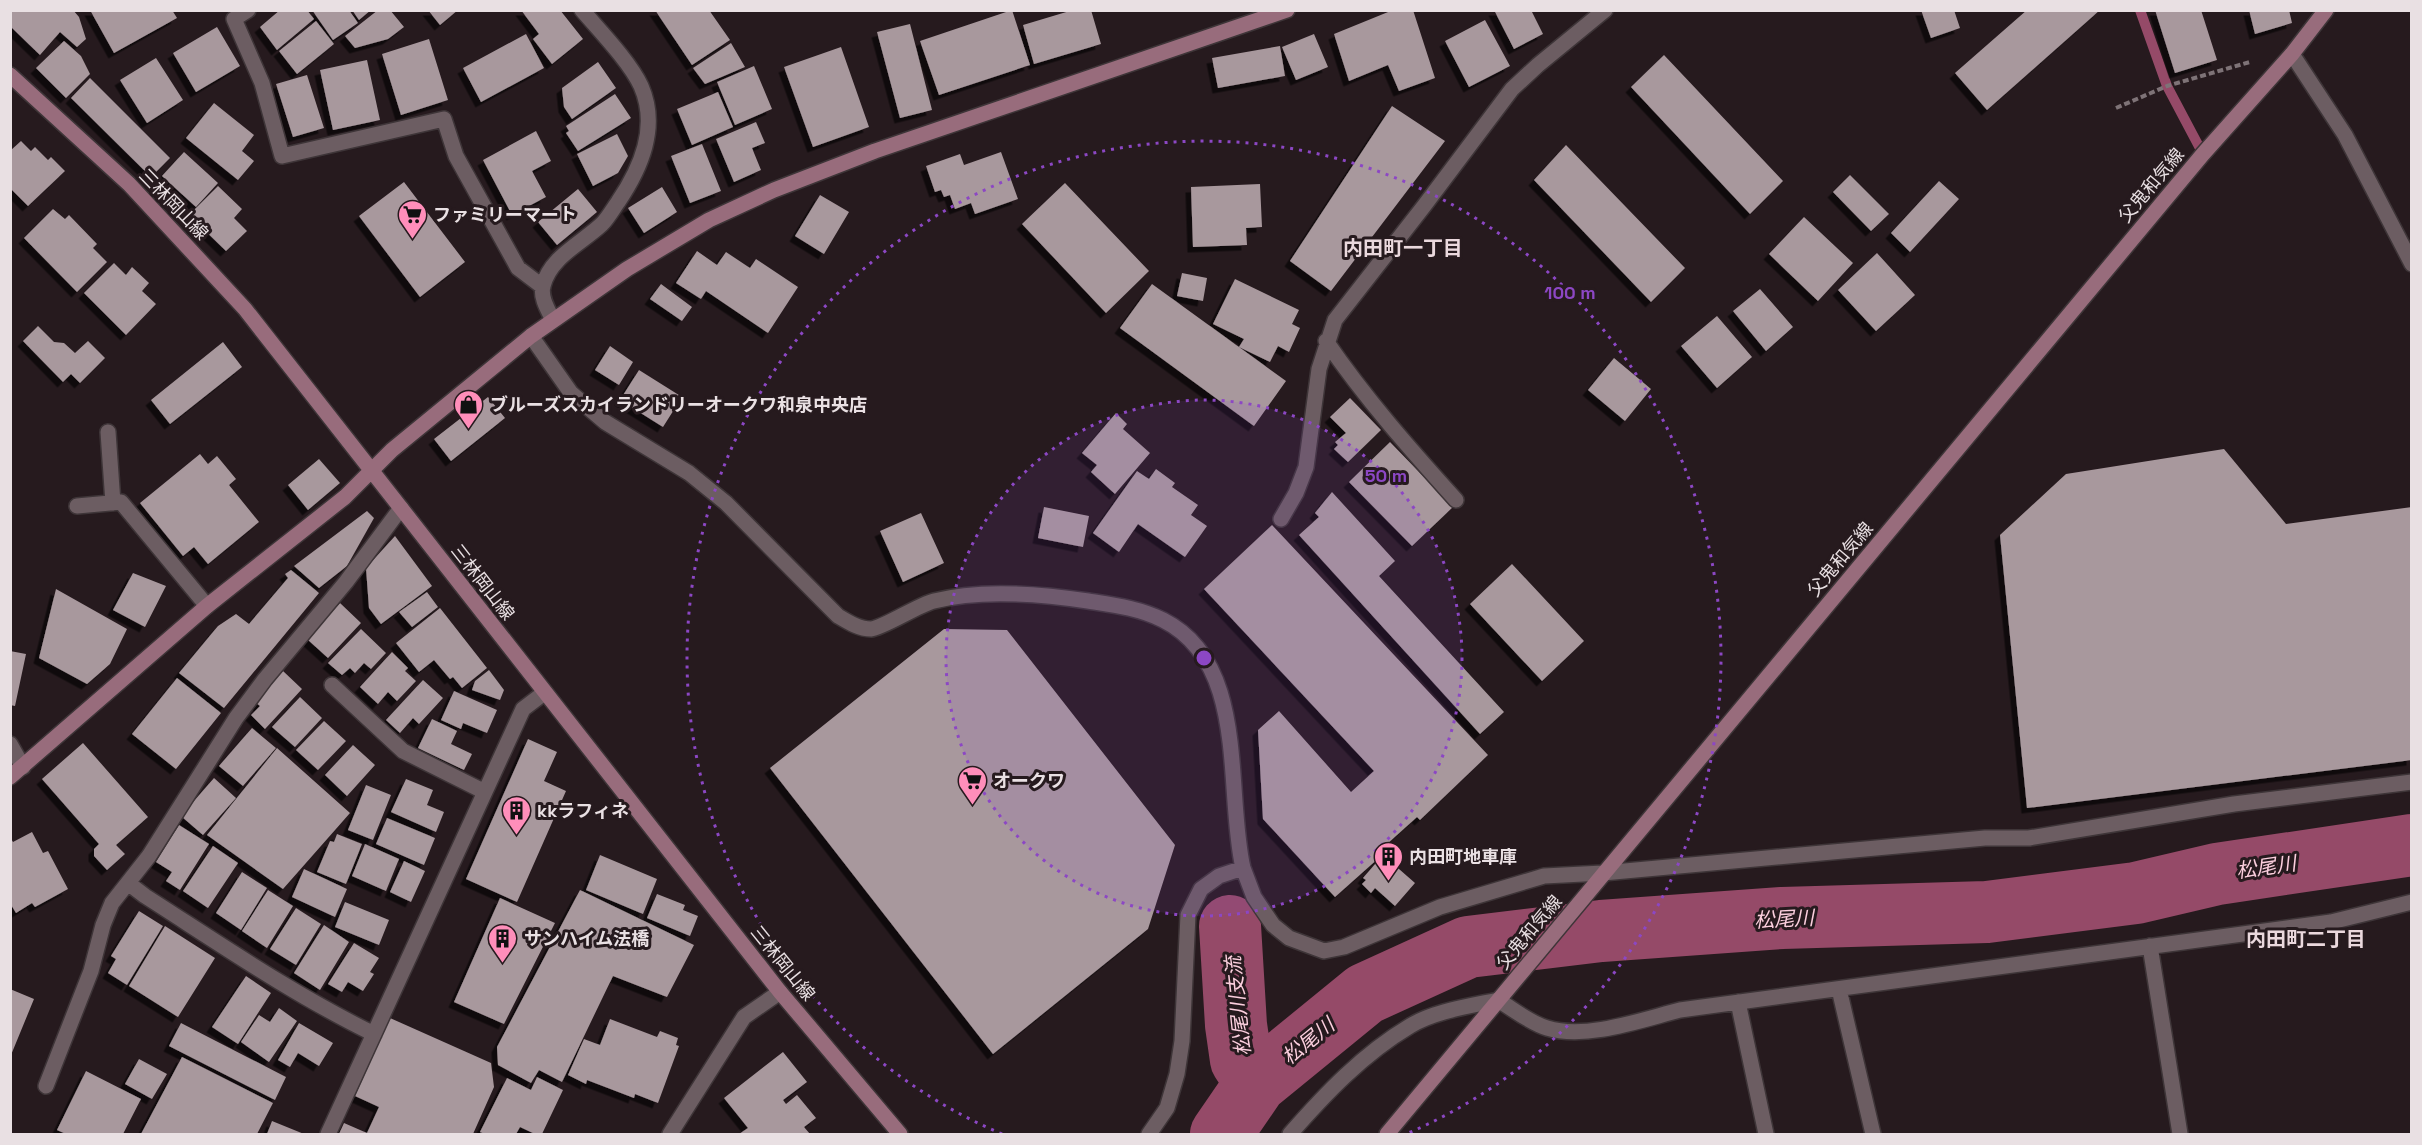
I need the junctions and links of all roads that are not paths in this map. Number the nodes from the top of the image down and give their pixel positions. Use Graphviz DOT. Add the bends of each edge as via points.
graph roads {
  1 [pos="582,10"];
  2 [pos="1287,10"];
  3 [pos="1605,10"];
  4 [pos="2326,10"];
  5 [pos="243,12"];
  6 [pos="2292,54"];
  7 [pos="10,75"];
  8 [pos="2412,264"];
  9 [pos="543,287"];
  10 [pos="553,320"];
  11 [pos="531,336"];
  12 [pos="1326,340"];
  13 [pos="108,432"];
  14 [pos="372,471"];
  15 [pos="1456,500"];
  16 [pos="113,503"];
  17 [pos="77,507"];
  18 [pos="400,508"];
  19 [pos="1281,519"];
  20 [pos="207,606"];
  21 [pos="332,686"];
  22 [pos="544,693"];
  23 [pos="10,744"];
  24 [pos="23,767"];
  25 [pos="10,777"];
  26 [pos="2412,782"];
  27 [pos="485,792"];
  28 [pos="1244,868"];
  29 [pos="1603,873"];
  30 [pos="128,883"];
  31 [pos="2412,902"];
  32 [pos="2150,946"];
  33 [pos="1839,988"];
  34 [pos="780,992"];
  35 [pos="1498,1000"];
  36 [pos="1738,1002"];
  37 [pos="374,1034"];
  38 [pos="46,1086"];
  39 [pos="328,1134"];
  40 [pos="670,1134"];
  41 [pos="900,1134"];
  42 [pos="1149,1134"];
  43 [pos="1290,1134"];
  44 [pos="1387,1134"];
  45 [pos="1766,1134"];
  46 [pos="1873,1134"];
  47 [pos="2180,1134"];
  1 -- 9 [label="street" via="641,86 648,131 645,152 623,195 604,222 558,259"];
  2 -- 10 [label="main road" via="874,151 774,190 709,220 627,269"];
  3 -- 12 [label="street" via="1512,89 1335,320"];
  4 -- 6 [label="main road, 父鬼和気線"];
  5 -- 9 [label="street" via="234,19 262,83 282,156 444,120 456,156 518,268"];
  6 -- 8 [label="street" via="2345,135"];
  6 -- 29 [label="main road, 父鬼和気線" via="2203,154"];
  7 -- 14 [label="main road, 三林岡山線" via="129,184 180,237 245,309"];
  9 -- 10 [label="street" via="545,306"];
  10 -- 11 [label="main road"];
  11 -- 14 [label="main road" via="392,450"];
  11 -- 28 [label="street" via="571,393 605,422 689,473 726,503 838,616 855,626 873,629 933,601 996,595 1068,598 1131,608 1182,631 1206,659 1222,699 1237,840"];
  12 -- 15 [label="street" via="1395,433"];
  12 -- 19 [label="street" via="1306,467"];
  13 -- 16 [label="street"];
  14 -- 18 [label="main road, 三林岡山線"];
  14 -- 20 [label="main road" via="345,497"];
  16 -- 17 [label="street"];
  16 -- 20 [label="street" via="121,502"];
  18 -- 22 [label="main road, 三林岡山線"];
  18 -- 30 [label="street" via="346,582 243,708"];
  20 -- 24 [label="main road"];
  21 -- 27 [label="street" via="402,751"];
  22 -- 27 [label="street" via="523,709"];
  22 -- 34 [label="main road, 三林岡山線"];
  23 -- 24 [label="street"];
  24 -- 25 [label="main road"];
  26 -- 29 [label="street" via="2234,804 2029,838 1985,838"];
  27 -- 37 [label="street"];
  28 -- 29 [label="street" via="1254,897 1273,925 1297,941 1324,951 1344,947 1440,907 1544,876"];
  28 -- 42 [label="street" via="1219,876 1201,889 1188,915 1179,1063 1167,1108"];
  29 -- 35 [label="main road, 父鬼和気線"];
  30 -- 37 [label="street" via="294,991"];
  30 -- 38 [label="street" via="112,903 103,925 91,971"];
  31 -- 32 [label="street" via="2331,922"];
  32 -- 33 [label="street"];
  32 -- 47 [label="street"];
  33 -- 36 [label="street"];
  33 -- 46 [label="street"];
  34 -- 40 [label="street" via="744,1017"];
  34 -- 41 [label="main road, 三林岡山線"];
  35 -- 36 [label="street" via="1545,1028 1569,1033"];
  35 -- 43 [label="street" via="1456,1008 1411,1025 1344,1076"];
  35 -- 44 [label="main road, 父鬼和気線"];
  36 -- 45 [label="street"];
  37 -- 39 [label="street"];
}
